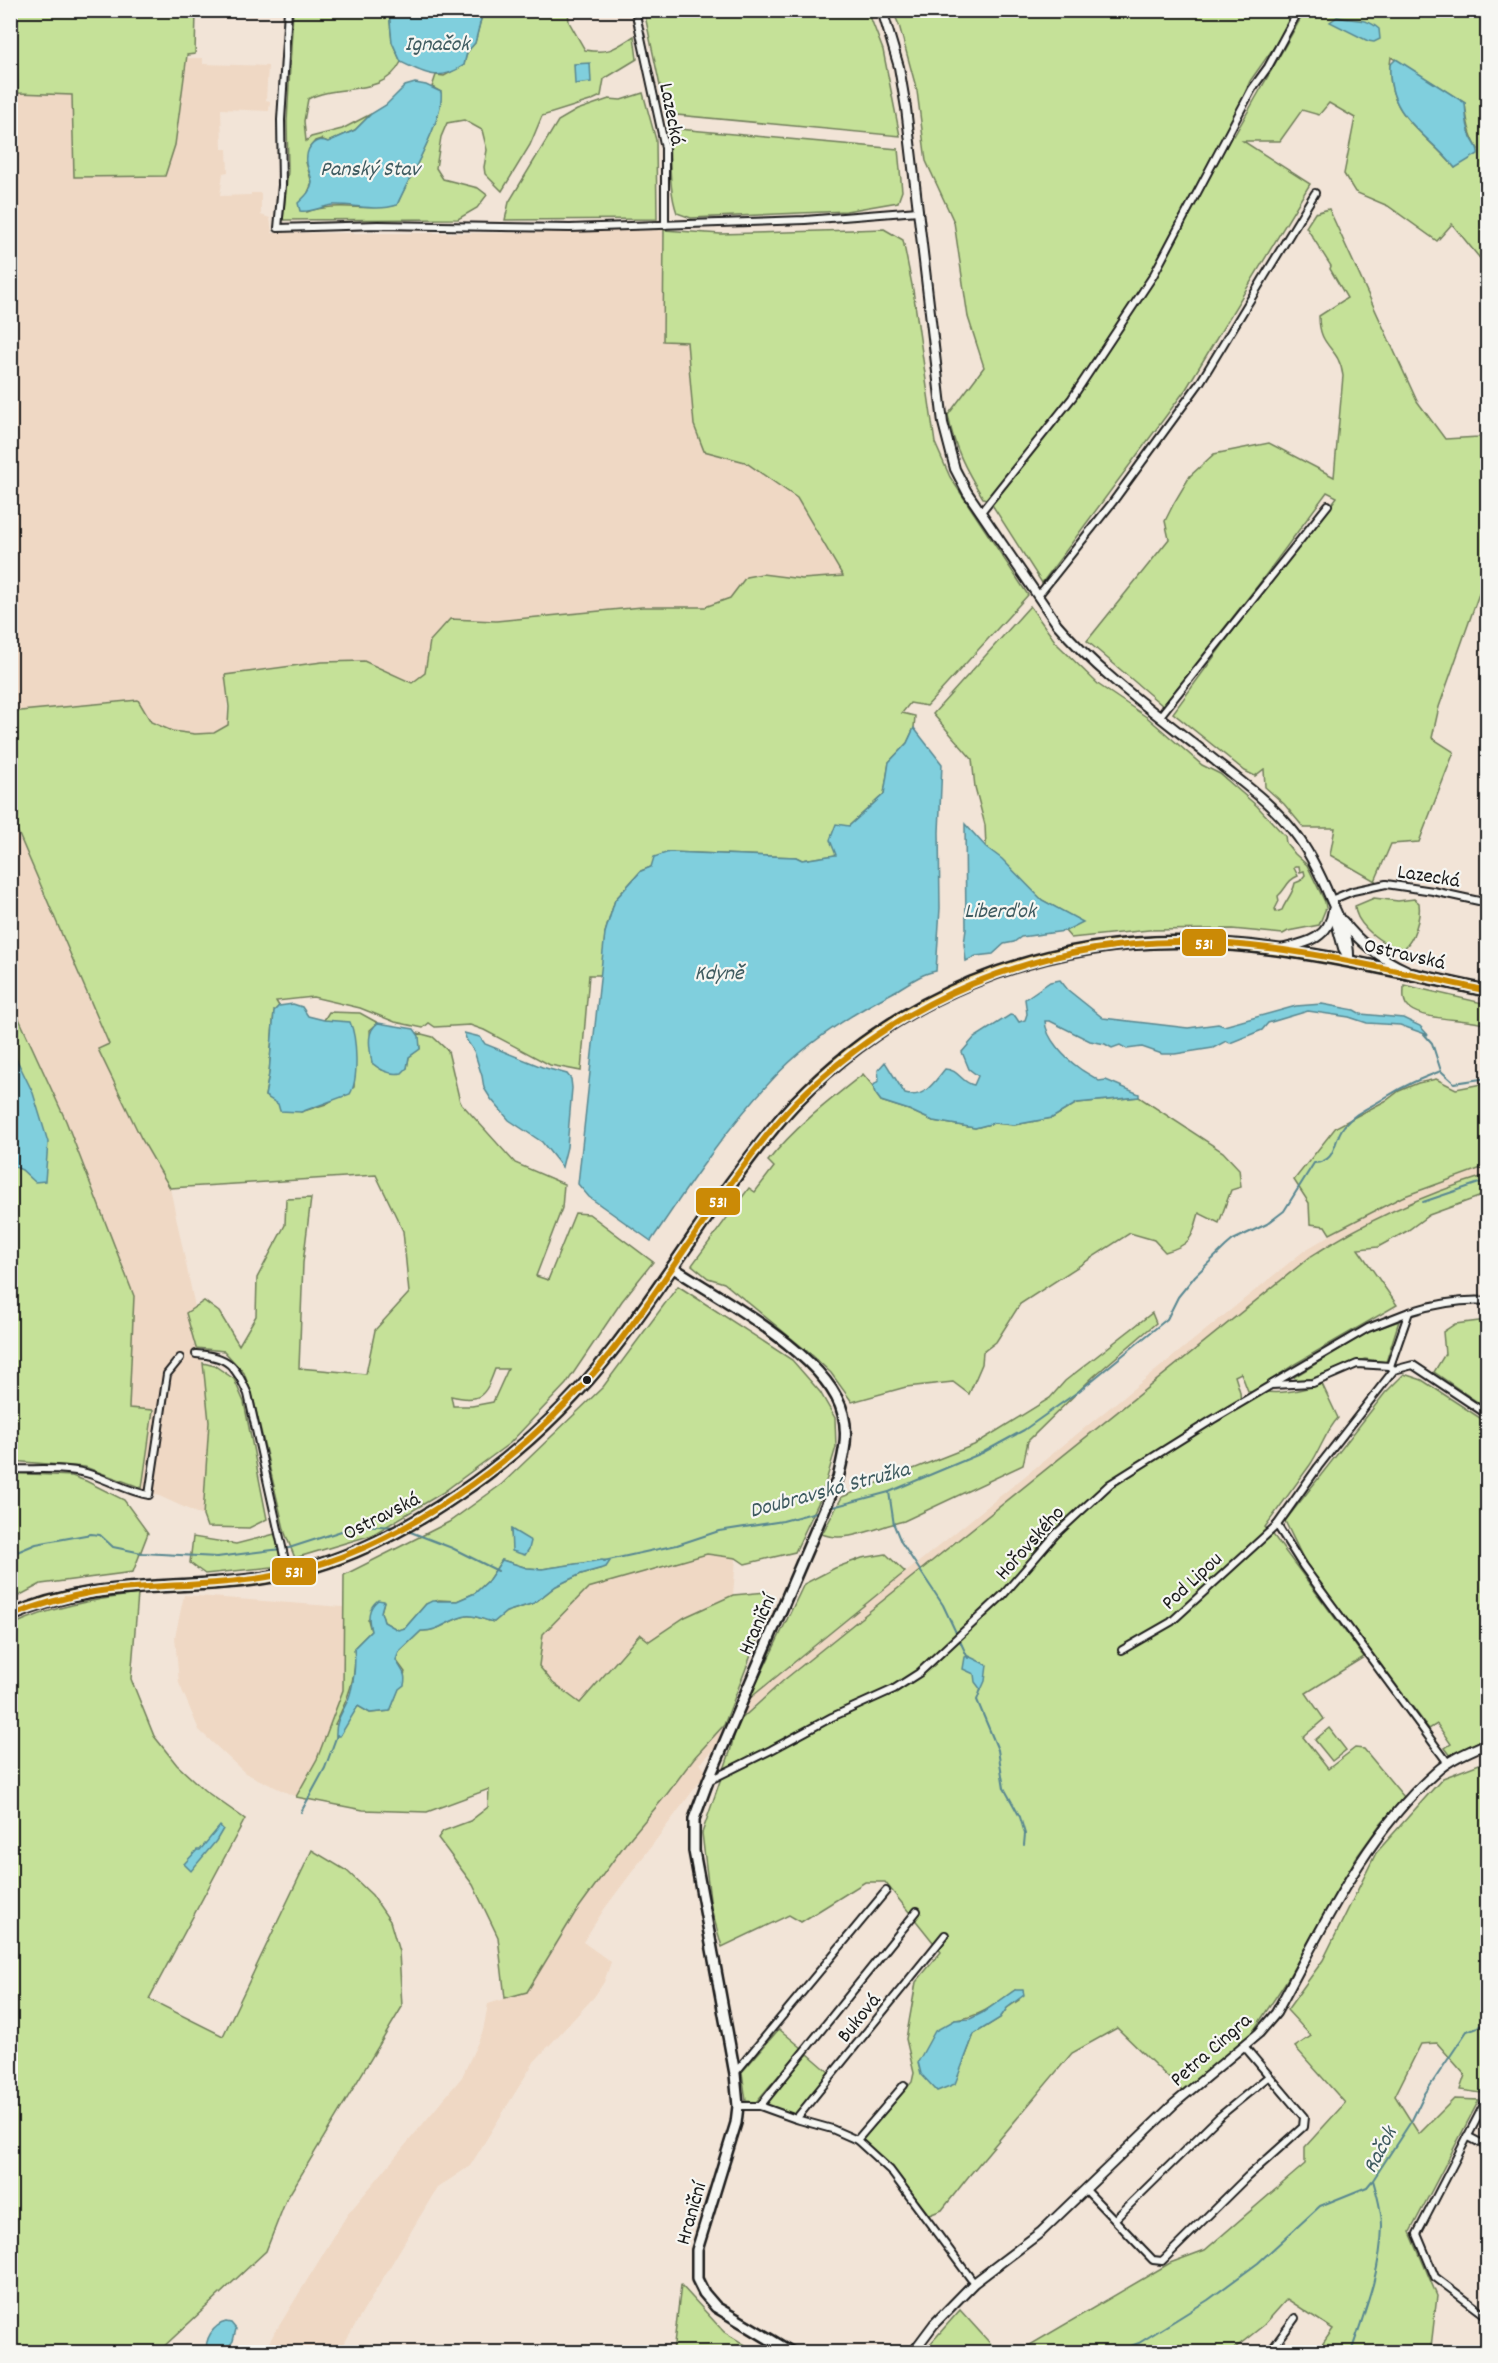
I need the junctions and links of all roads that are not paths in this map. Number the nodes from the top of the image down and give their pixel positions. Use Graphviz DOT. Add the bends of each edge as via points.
graph roads {
  1 [pos="288,10"];
  2 [pos="635,10"];
  3 [pos="882,10"];
  4 [pos="1299,10"];
  5 [pos="1315,193"];
  6 [pos="918,211"];
  7 [pos="665,225"];
  8 [pos="1328,505"];
  9 [pos="981,512"];
  10 [pos="1038,596"];
  11 [pos="1160,716"];
  12 [pos="1331,901"];
  13 [pos="1488,903"];
  14 [pos="1333,910"];
  15 [pos="1340,918"];
  16 [pos="1277,950"];
  17 [pos="1349,960"];
  18 [pos="1433,979"];
  19 [pos="1488,992"];
  20 [pos="672,1267"];
  21 [pos="1488,1301"];
  22 [pos="1409,1312"];
  23 [pos="196,1354"];
  24 [pos="180,1358"];
  25 [pos="1392,1368"];
  26 [pos="1271,1385"];
  27 [pos="1488,1415"];
  28 [pos="10,1469"];
  29 [pos="1277,1525"];
  30 [pos="288,1574"];
  31 [pos="10,1616"];
  32 [pos="1122,1650"];
  33 [pos="1488,1743"];
  34 [pos="1448,1763"];
  35 [pos="708,1781"];
  36 [pos="886,1891"];
  37 [pos="917,1911"];
  38 [pos="945,1935"];
  39 [pos="1244,2046"];
  40 [pos="735,2074"];
  41 [pos="1269,2076"];
  42 [pos="904,2085"];
  43 [pos="1488,2097"];
  44 [pos="738,2106"];
  45 [pos="760,2106"];
  46 [pos="796,2119"];
  47 [pos="1467,2136"];
  48 [pos="857,2140"];
  49 [pos="1488,2147"];
  50 [pos="1086,2190"];
  51 [pos="1115,2219"];
  52 [pos="974,2283"];
  53 [pos="1488,2317"];
  54 [pos="1295,2318"];
  55 [pos="791,2352"];
  56 [pos="913,2352"];
  57 [pos="1270,2352"];
  1 -- 7 [label="street" via="278,228"];
  2 -- 7 [label="street, Lazecká" via="665,147"];
  3 -- 6 [label="street" via="899,67"];
  4 -- 9 [label="street" via="1252,89 1153,276 1072,398"];
  5 -- 10 [label="street" via="1201,381"];
  6 -- 7 [label="street"];
  6 -- 9 [label="street" via="943,423 956,469"];
  8 -- 11 [label="street"];
  9 -- 10 [label="street"];
  10 -- 11 [label="street" via="1079,648"];
  11 -- 12 [label="street" via="1280,816 1305,849"];
  12 -- 13 [label="street, Lazecká" via="1353,891 1386,885"];
  12 -- 14 [label="street"];
  12 -- 15 [label="street"];
  14 -- 16 [label="street" via="1329,926 1317,938"];
  14 -- 17 [label="street"];
  15 -- 17 [label="street" via="1350,947"];
  15 -- 18 [label="street" via="1375,954"];
  16 -- 17 [label="main road, Ostravská"];
  16 -- 20 [label="main road, Ostravská" via="1184,942 1111,945 997,972 926,1002 848,1054 793,1104"];
  17 -- 18 [label="main road, Ostravská"];
  18 -- 19 [label="main road, Ostravská"];
  20 -- 30 [label="main road, Ostravská" via="587,1380 540,1429 490,1471 383,1541"];
  20 -- 35 [label="main road, Hraniční" via="804,1356 831,1386 845,1422 841,1464 828,1503"];
  21 -- 22 [label="street" via="1435,1304"];
  22 -- 25 [label="street"];
  22 -- 26 [label="street" via="1368,1328"];
  23 -- 30 [label="street" via="215,1355 237,1370 248,1394"];
  24 -- 28 [label="street" via="167,1374 149,1495 84,1473"];
  25 -- 26 [label="street, Hořovského" via="1357,1364 1313,1383"];
  25 -- 27 [label="street, Hořovského" via="1413,1365"];
  25 -- 29 [label="street, Pod Lipou"];
  26 -- 35 [label="street, Hořovského" via="1110,1484 1056,1534 1003,1595 920,1673"];
  29 -- 32 [label="street, Pod Lipou" via="1171,1622"];
  29 -- 34 [label="street"];
  30 -- 31 [label="main road, Ostravská" via="242,1581 104,1589 62,1597"];
  33 -- 34 [label="street, Petra Cingra"];
  34 -- 39 [label="street, Petra Cingra" via="1388,1822 1361,1860 1276,2013"];
  35 -- 40 [label="main road, Hraniční" via="694,1819 694,1851"];
  36 -- 40 [label="street"];
  37 -- 45 [label="street"];
  38 -- 46 [label="street, Buková"];
  39 -- 41 [label="street"];
  39 -- 50 [label="street, Petra Cingra" via="1175,2103"];
  40 -- 44 [label="main road, Hraniční"];
  41 -- 51 [label="street" via="1220,2116"];
  41 -- 51 [label="street" via="1304,2117 1303,2127 1246,2177 1162,2261 1153,2260"];
  42 -- 48 [label="street"];
  43 -- 47 [label="street"];
  44 -- 45 [label="street"];
  44 -- 55 [label="main road, Hraniční" via="732,2139 697,2250 697,2279 716,2307"];
  45 -- 46 [label="street"];
  46 -- 48 [label="street"];
  47 -- 49 [label="street"];
  47 -- 53 [label="street" via="1417,2234 1435,2277"];
  48 -- 52 [label="street" via="890,2170"];
  50 -- 51 [label="street"];
  50 -- 52 [label="street, Petra Cingra" via="1041,2232"];
  52 -- 56 [label="street, Petra Cingra"];
  54 -- 57 [label="street"];
}
